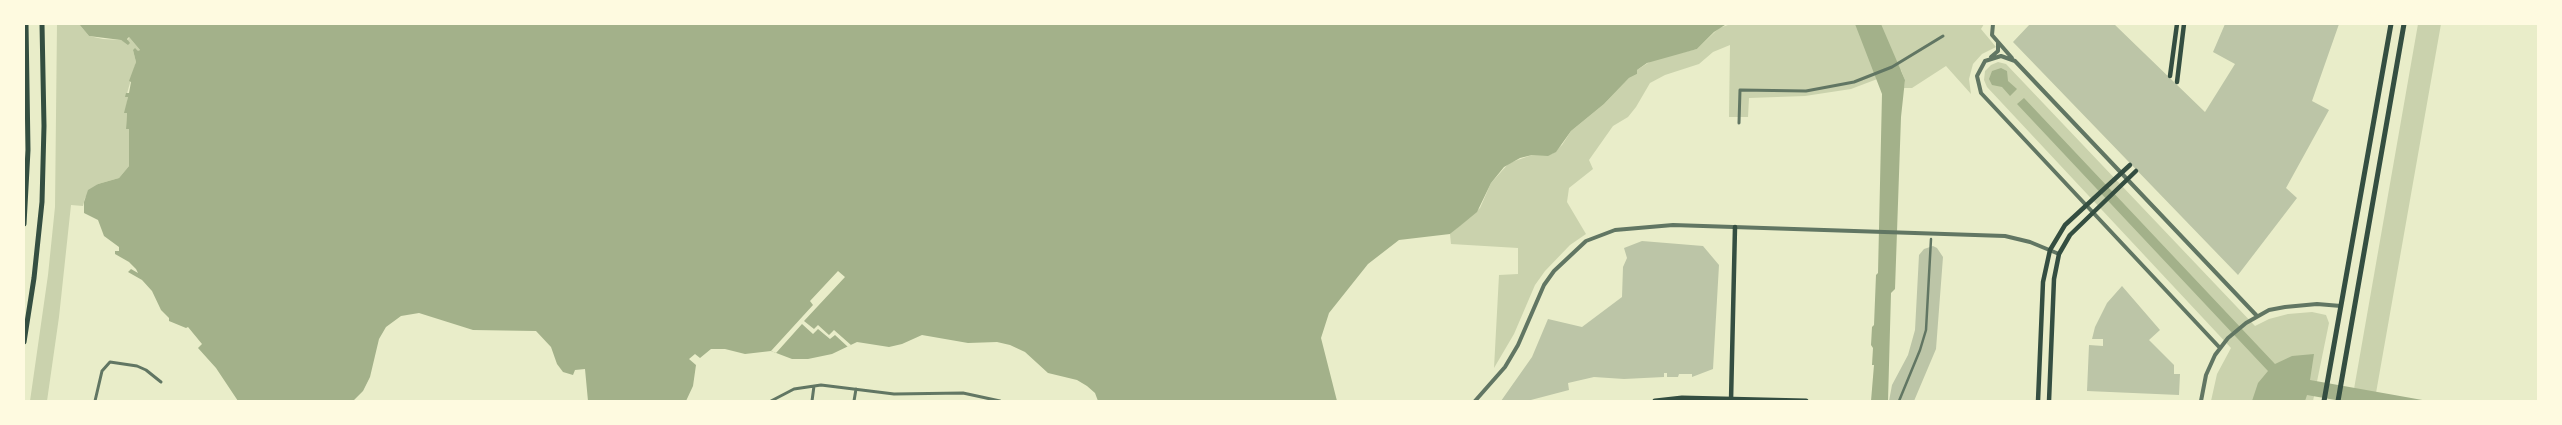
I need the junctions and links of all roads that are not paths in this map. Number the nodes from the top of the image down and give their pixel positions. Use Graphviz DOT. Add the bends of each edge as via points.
graph roads {
  1 [pos="26,24"];
  2 [pos="42,24"];
  3 [pos="1993,24"];
  4 [pos="2177,24"];
  5 [pos="2184,24"];
  6 [pos="2391,24"];
  7 [pos="2404,24"];
  8 [pos="1943,36"];
  9 [pos="1998,43"];
  10 [pos="1989,59"];
  11 [pos="2015,61"];
  12 [pos="2170,76"];
  13 [pos="2177,82"];
  14 [pos="1739,123"];
  15 [pos="2130,165"];
  16 [pos="2136,172"];
  17 [pos="2121,174"];
  18 [pos="2126,180"];
  19 [pos="2086,206"];
  20 [pos="2092,212"];
  21 [pos="24,224"];
  22 [pos="1735,227"];
  23 [pos="1931,239"];
  24 [pos="2050,250"];
  25 [pos="2059,254"];
  26 [pos="2341,306"];
  27 [pos="2257,316"];
  28 [pos="24,342"];
  29 [pos="2220,348"];
  30 [pos="161,382"];
  31 [pos="814,386"];
  32 [pos="856,389"];
  33 [pos="2325,400"];
  34 [pos="95,401"];
  35 [pos="771,401"];
  36 [pos="812,401"];
  37 [pos="854,401"];
  38 [pos="1000,401"];
  39 [pos="1476,401"];
  40 [pos="1655,401"];
  41 [pos="1731,401"];
  42 [pos="1806,401"];
  43 [pos="1899,401"];
  44 [pos="2038,401"];
  45 [pos="2049,401"];
  46 [pos="2201,401"];
  47 [pos="2338,401"];
  1 -- 21 [label="main road" via="28,150"];
  2 -- 28 [label="main road" via="42,194"];
  3 -- 9 [label="street" via="1992,34"];
  4 -- 12 [label="main road"];
  5 -- 13 [label="main road"];
  6 -- 26 [label="main road"];
  7 -- 47 [label="main road"];
  8 -- 14 [label="street" via="1892,67 1854,82 1806,91 1740,90"];
  9 -- 10 [label="street" via="1998,51"];
  9 -- 11 [label="street"];
  10 -- 11 [label="street" via="2001,56"];
  10 -- 19 [label="street" via="1977,76 1981,93"];
  11 -- 17 [label="street"];
  15 -- 17 [label="main road"];
  16 -- 18 [label="main road"];
  17 -- 18 [label="street"];
  17 -- 19 [label="main road"];
  18 -- 20 [label="main road"];
  18 -- 27 [label="street"];
  19 -- 20 [label="street"];
  19 -- 24 [label="main road" via="2062,228"];
  20 -- 25 [label="main road" via="2070,234"];
  20 -- 29 [label="street"];
  22 -- 24 [label="street" via="2014,237"];
  22 -- 39 [label="street" via="1627,227 1586,241 1569,254 1544,285 1518,346"];
  22 -- 41 [label="main road"];
  23 -- 43 [label="street" via="1926,330"];
  24 -- 25 [label="street"];
  24 -- 44 [label="main road" via="2044,270"];
  25 -- 45 [label="main road" via="2054,279"];
  26 -- 27 [label="street" via="2293,305"];
  26 -- 33 [label="main road"];
  27 -- 29 [label="street"];
  29 -- 46 [label="street" via="2206,375"];
  30 -- 34 [label="street" via="137,366 110,362 102,371"];
  31 -- 32 [label="street"];
  31 -- 35 [label="street" via="794,389"];
  31 -- 36 [label="street"];
  32 -- 37 [label="street"];
  32 -- 38 [label="street" via="894,394 963,393"];
  40 -- 41 [label="main road" via="1676,398"];
  41 -- 42 [label="main road"];
}
